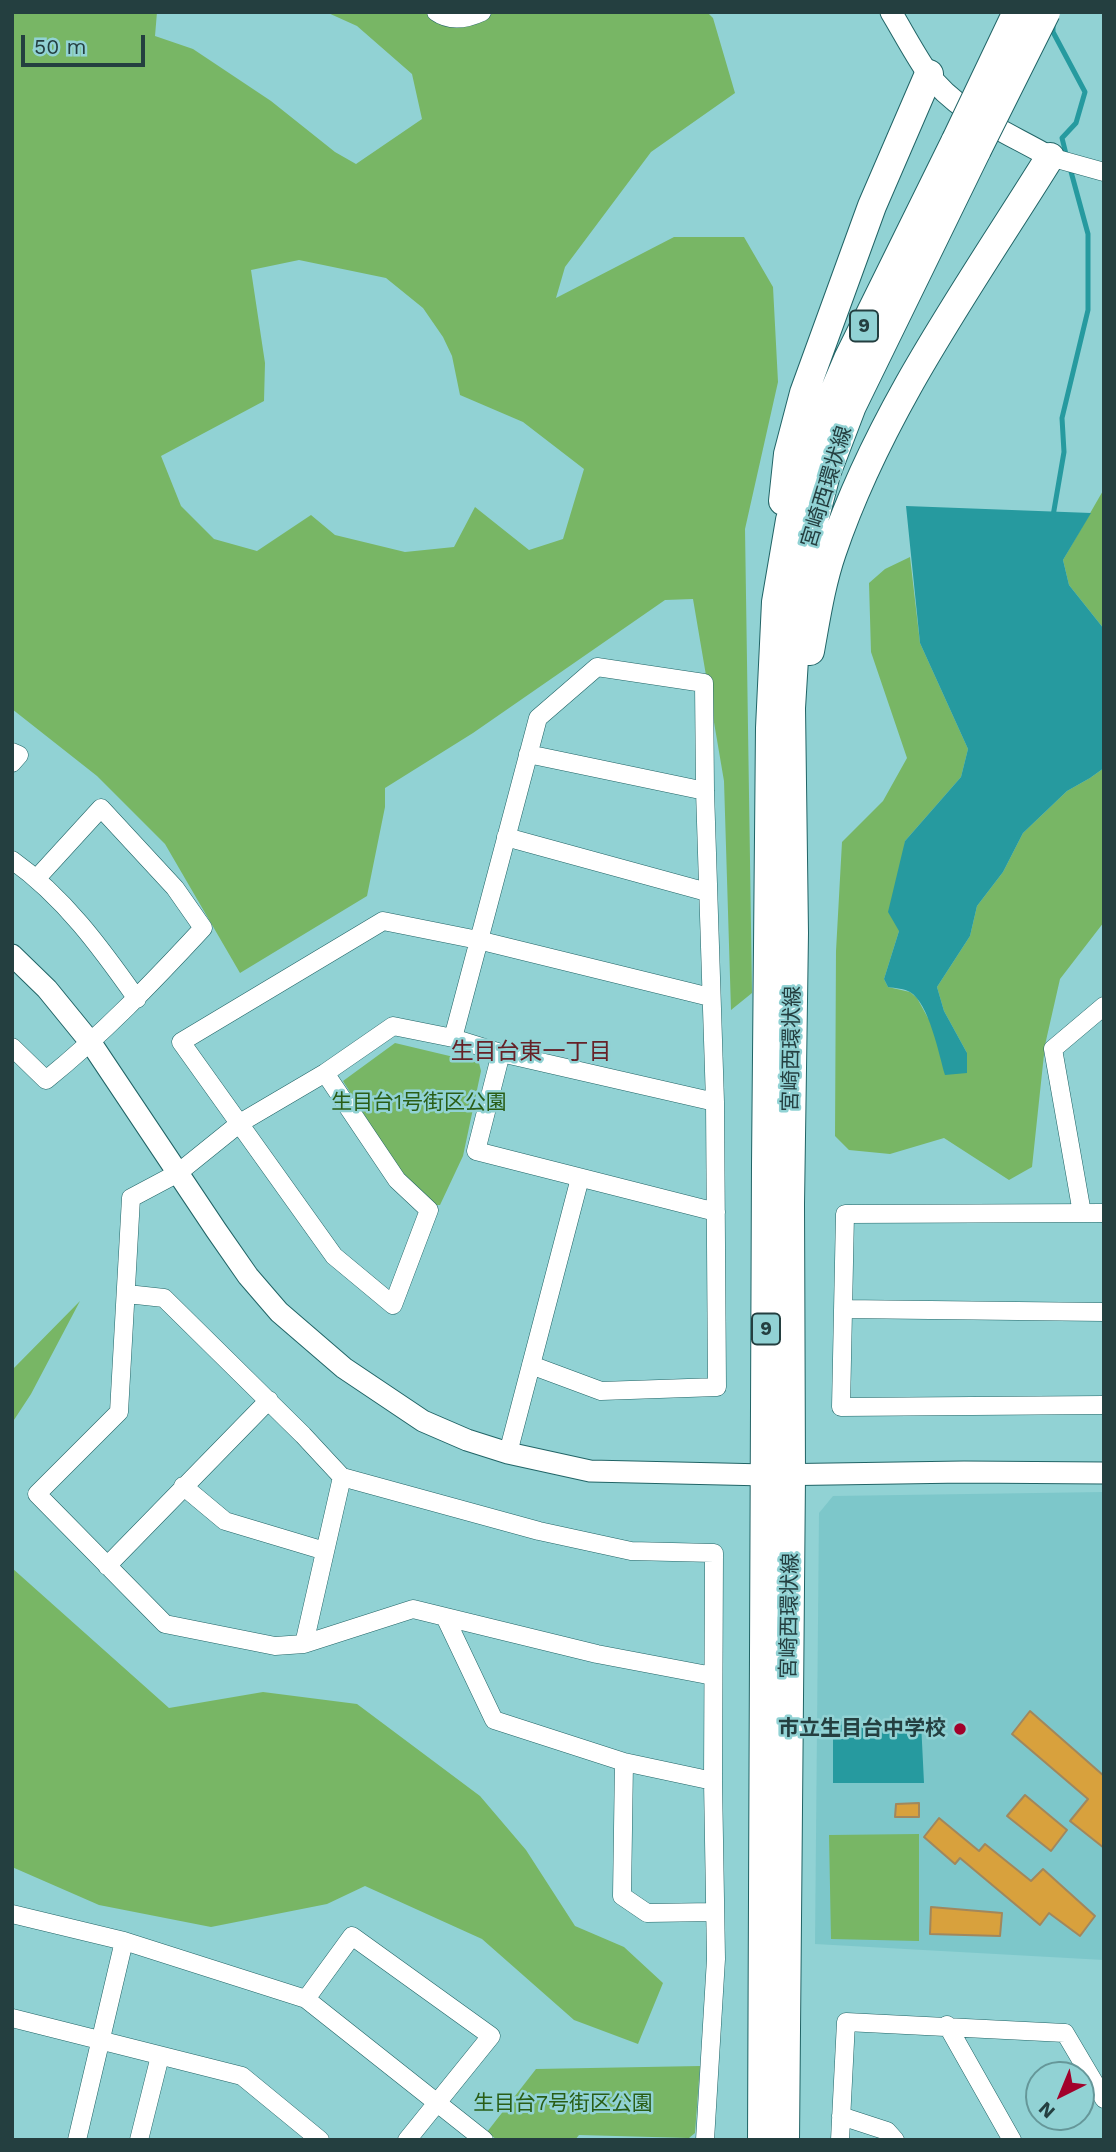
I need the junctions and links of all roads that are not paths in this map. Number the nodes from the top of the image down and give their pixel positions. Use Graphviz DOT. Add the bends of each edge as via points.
graph roads {
  1 [pos="436,12"];
  2 [pos="482,12"];
  3 [pos="891,12"];
  4 [pos="1017,12"];
  5 [pos="1046,12"];
  6 [pos="929,74"];
  7 [pos="967,145"];
  8 [pos="1050,157"];
  9 [pos="1104,172"];
  10 [pos="790,520"];
  11 [pos="12,752"];
  12 [pos="528,754"];
  13 [pos="12,763"];
  14 [pos="705,791"];
  15 [pos="506,837"];
  16 [pos="12,860"];
  17 [pos="37,878"];
  18 [pos="707,892"];
  19 [pos="794,933"];
  20 [pos="478,940"];
  21 [pos="12,955"];
  22 [pos="710,997"];
  23 [pos="137,999"];
  24 [pos="1104,1006"];
  25 [pos="453,1038"];
  26 [pos="91,1043"];
  27 [pos="12,1047"];
  28 [pos="500,1053"];
  29 [pos="325,1073"];
  30 [pos="715,1102"];
  31 [pos="240,1123"];
  32 [pos="178,1173"];
  33 [pos="580,1178"];
  34 [pos="716,1212"];
  35 [pos="1082,1213"];
  36 [pos="1104,1213"];
  37 [pos="127,1294"];
  38 [pos="843,1310"];
  39 [pos="1104,1312"];
  40 [pos="531,1365"];
  41 [pos="268,1400"];
  42 [pos="1104,1405"];
  43 [pos="508,1453"];
  44 [pos="1104,1473"];
  45 [pos="779,1475"];
  46 [pos="342,1477"];
  47 [pos="183,1486"];
  48 [pos="325,1551"];
  49 [pos="107,1566"];
  50 [pos="445,1617"];
  51 [pos="304,1644"];
  52 [pos="713,1676"];
  53 [pos="624,1762"];
  54 [pos="713,1781"];
  55 [pos="714,1912"];
  56 [pos="12,1914"];
  57 [pos="124,1941"];
  58 [pos="306,1999"];
  59 [pos="12,2018"];
  60 [pos="947,2025"];
  61 [pos="100,2040"];
  62 [pos="160,2056"];
  63 [pos="1104,2099"];
  64 [pos="438,2103"];
  65 [pos="841,2116"];
  66 [pos="297,2133"];
  67 [pos="77,2140"];
  68 [pos="139,2140"];
  69 [pos="320,2140"];
  70 [pos="407,2140"];
  71 [pos="484,2140"];
  72 [pos="705,2140"];
  73 [pos="762,2140"];
  74 [pos="785,2140"];
  75 [pos="839,2140"];
  76 [pos="895,2140"];
  77 [pos="1012,2140"];
  1 -- 2 [label="street" via="463,19"];
  3 -- 6 [label="street"];
  4 -- 7 [label="main road, 宮崎西環状線 / 9, bridge"];
  5 -- 7 [label="main road, 宮崎西環状線 / 9, bridge"];
  6 -- 8 [label="street" via="979,119"];
  6 -- 10 [label="main road" via="872,206 804,393 788,454 783,499"];
  7 -- 10 [label="main road, 宮崎西環状線 / 9" via="848,359 816,434"];
  7 -- 19 [label="main road, 宮崎西環状線 / 9" via="852,406 826,474 810,536 797,610 791,708"];
  8 -- 9 [label="street"];
  8 -- 19 [label="main road" via="913,377 865,469 831,553 807,669 803,914"];
  10 -- 45 [label="main road, 宮崎西環状線 / 9" via="776,602 771,728 766,1164"];
  11 -- 13 [label="street" via="19,755"];
  12 -- 14 [label="street"];
  12 -- 14 [label="street" via="538,718 597,667 705,683"];
  12 -- 15 [label="street"];
  14 -- 18 [label="street"];
  15 -- 18 [label="street"];
  15 -- 20 [label="street"];
  16 -- 17 [label="street"];
  17 -- 23 [label="street" via="94,939"];
  17 -- 23 [label="street" via="101,808 175,888 202,928"];
  18 -- 22 [label="street"];
  19 -- 45 [label="main road, 宮崎西環状線 / 9"];
  20 -- 22 [label="street"];
  20 -- 25 [label="street"];
  20 -- 31 [label="street" via="383,921 181,1042"];
  21 -- 26 [label="street"];
  22 -- 30 [label="street"];
  23 -- 26 [label="street"];
  24 -- 35 [label="street" via="1053,1049"];
  25 -- 28 [label="street"];
  25 -- 29 [label="street" via="393,1026"];
  26 -- 27 [label="street" via="46,1080"];
  26 -- 32 [label="street"];
  28 -- 30 [label="street"];
  28 -- 33 [label="street" via="476,1152"];
  29 -- 31 [label="street"];
  29 -- 31 [label="street" via="397,1180 429,1210 393,1304 334,1256"];
  30 -- 34 [label="street"];
  31 -- 32 [label="street"];
  32 -- 37 [label="street" via="131,1198"];
  32 -- 43 [label="street" via="248,1276 279,1312 344,1368 423,1421"];
  33 -- 34 [label="street"];
  33 -- 40 [label="street"];
  34 -- 40 [label="street" via="717,1387 601,1391"];
  35 -- 36 [label="street"];
  35 -- 38 [label="street" via="845,1214"];
  37 -- 41 [label="street" via="164,1298"];
  37 -- 49 [label="street" via="118,1412 37,1494"];
  38 -- 39 [label="street"];
  38 -- 42 [label="street" via="841,1407"];
  40 -- 43 [label="street"];
  41 -- 46 [label="street"];
  41 -- 47 [label="street"];
  43 -- 45 [label="street" via="590,1471"];
  44 -- 45 [label="street"];
  45 -- 73 [label="main road, 宮崎西環状線 / 9"];
  45 -- 74 [label="main road, 宮崎西環状線 / 9"];
  46 -- 48 [label="street"];
  46 -- 52 [label="street" via="631,1551 714,1553"];
  47 -- 48 [label="street" via="225,1521"];
  47 -- 49 [label="street"];
  48 -- 51 [label="street"];
  49 -- 51 [label="street" via="165,1624 275,1646"];
  50 -- 51 [label="street" via="413,1609"];
  50 -- 52 [label="street"];
  50 -- 53 [label="street" via="494,1720"];
  52 -- 54 [label="street"];
  53 -- 54 [label="street"];
  53 -- 55 [label="street" via="622,1896 647,1913"];
  54 -- 55 [label="street"];
  55 -- 72 [label="street" via="716,1959"];
  56 -- 57 [label="street"];
  57 -- 58 [label="street"];
  57 -- 61 [label="street"];
  58 -- 64 [label="street"];
  58 -- 64 [label="street" via="352,1936 491,2036"];
  59 -- 61 [label="street"];
  60 -- 63 [label="street" via="1065,2033"];
  60 -- 65 [label="street" via="846,2022"];
  60 -- 77 [label="street"];
  61 -- 62 [label="street"];
  61 -- 67 [label="street"];
  62 -- 66 [label="street" via="242,2076"];
  62 -- 68 [label="street"];
  64 -- 70 [label="street"];
  64 -- 71 [label="street"];
  65 -- 75 [label="street"];
  65 -- 76 [label="street" via="887,2131"];
  66 -- 69 [label="street"];
}
